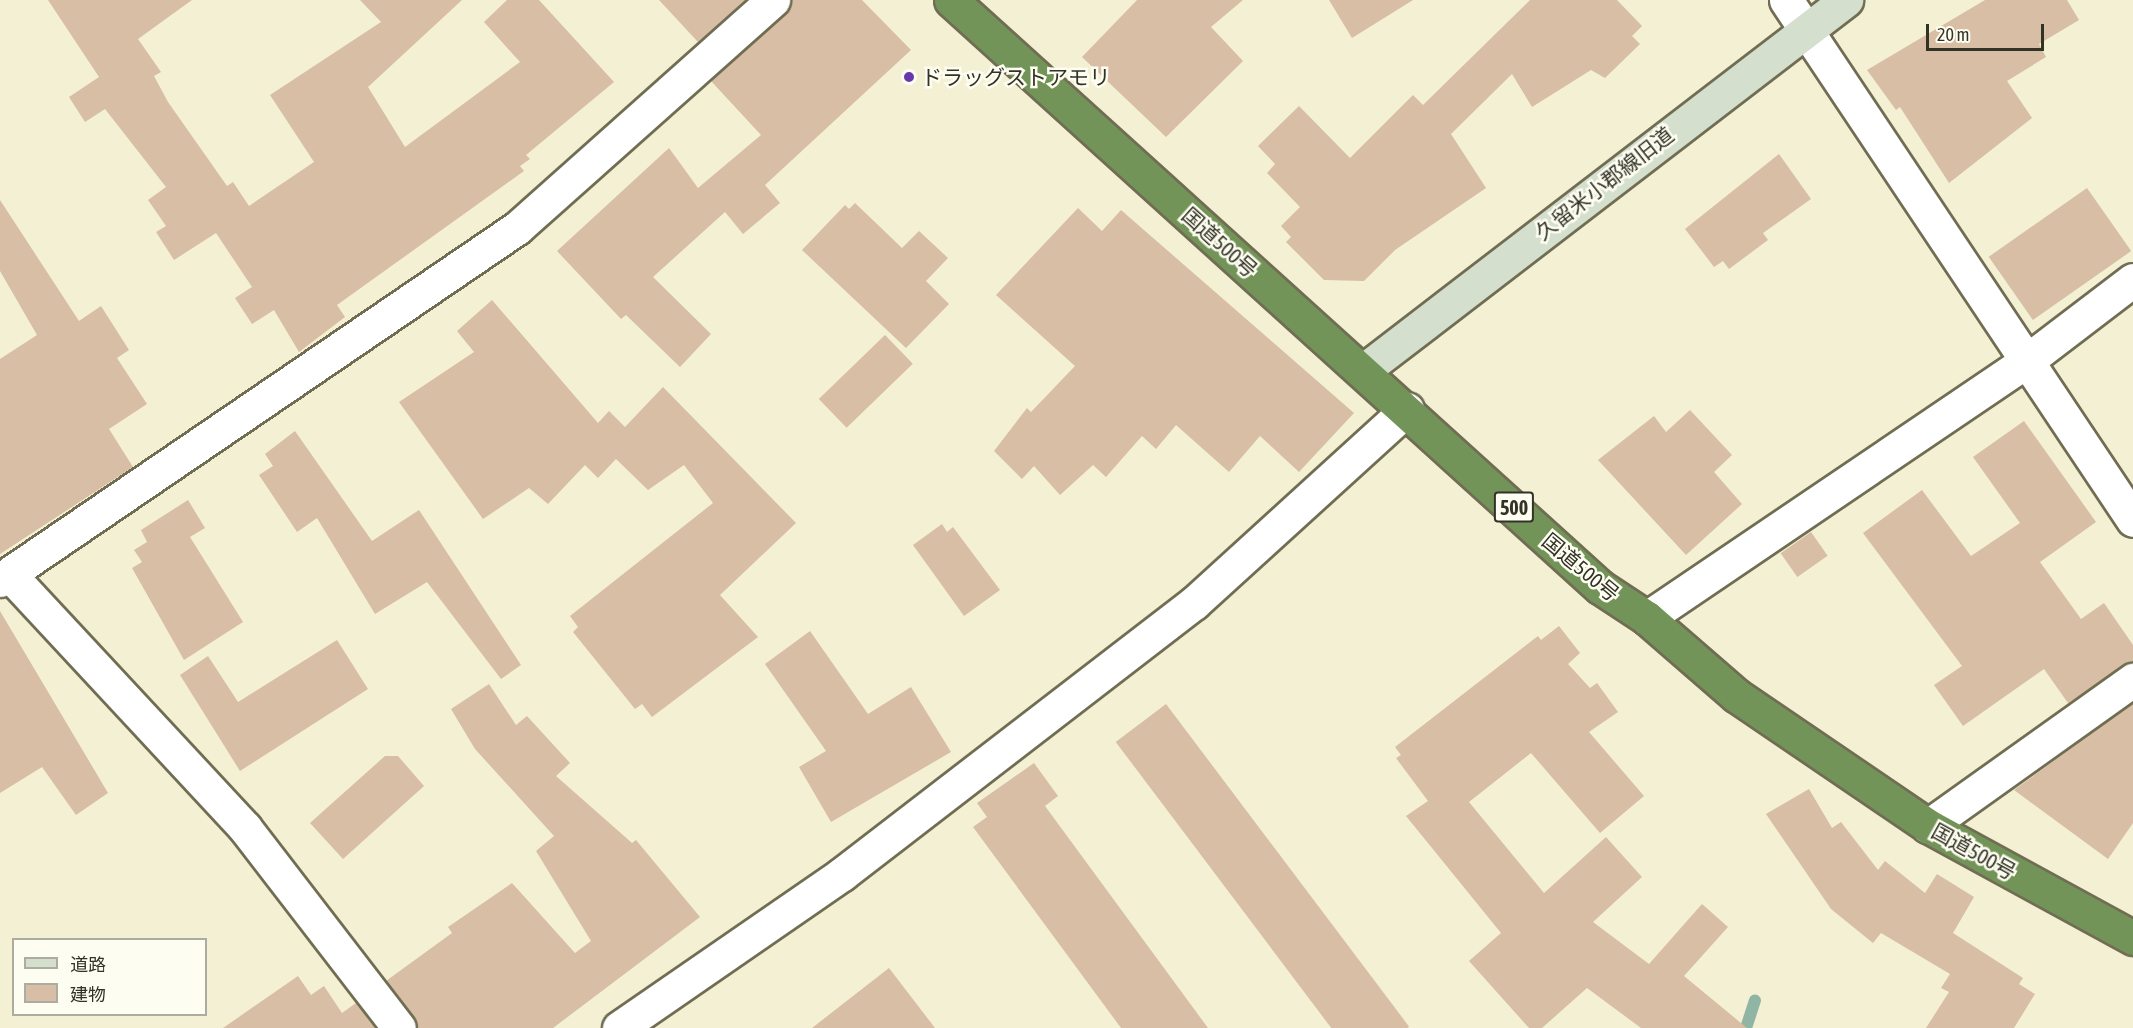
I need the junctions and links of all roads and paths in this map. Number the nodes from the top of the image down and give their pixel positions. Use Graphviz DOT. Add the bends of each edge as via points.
graph roads {
  1 [pos="773,0"];
  2 [pos="951,0"];
  3 [pos="1786,0"];
  4 [pos="1846,0"];
  5 [pos="1802,29"];
  6 [pos="2133,280"];
  7 [pos="2024,363"];
  8 [pos="1364,370"];
  9 [pos="1407,409"];
  10 [pos="2133,520"];
  11 [pos="5,577"];
  12 [pos="1647,618"];
  13 [pos="2133,680"];
  14 [pos="1928,826"];
  15 [pos="2133,938"];
  16 [pos="399,1028"];
  17 [pos="619,1028"];
  1 -- 11 [label="street" via="517,228"];
  2 -- 8 [label="highway, 国道500号 / 500"];
  3 -- 5 [label="street"];
  4 -- 5 [label="street, 久留米小郡線旧道"];
  5 -- 7 [label="street"];
  5 -- 8 [label="street, 久留米小郡線旧道"];
  6 -- 7 [label="street"];
  7 -- 10 [label="street"];
  7 -- 12 [label="street"];
  8 -- 9 [label="highway, 国道500号 / 500"];
  9 -- 12 [label="highway, 国道500号 / 500" via="1600,587"];
  9 -- 17 [label="street" via="1194,603 842,874"];
  11 -- 16 [label="street" via="245,828"];
  12 -- 14 [label="highway, 国道500号 / 500" via="1737,696"];
  13 -- 14 [label="street"];
  14 -- 15 [label="highway, 国道500号 / 500"];
}
